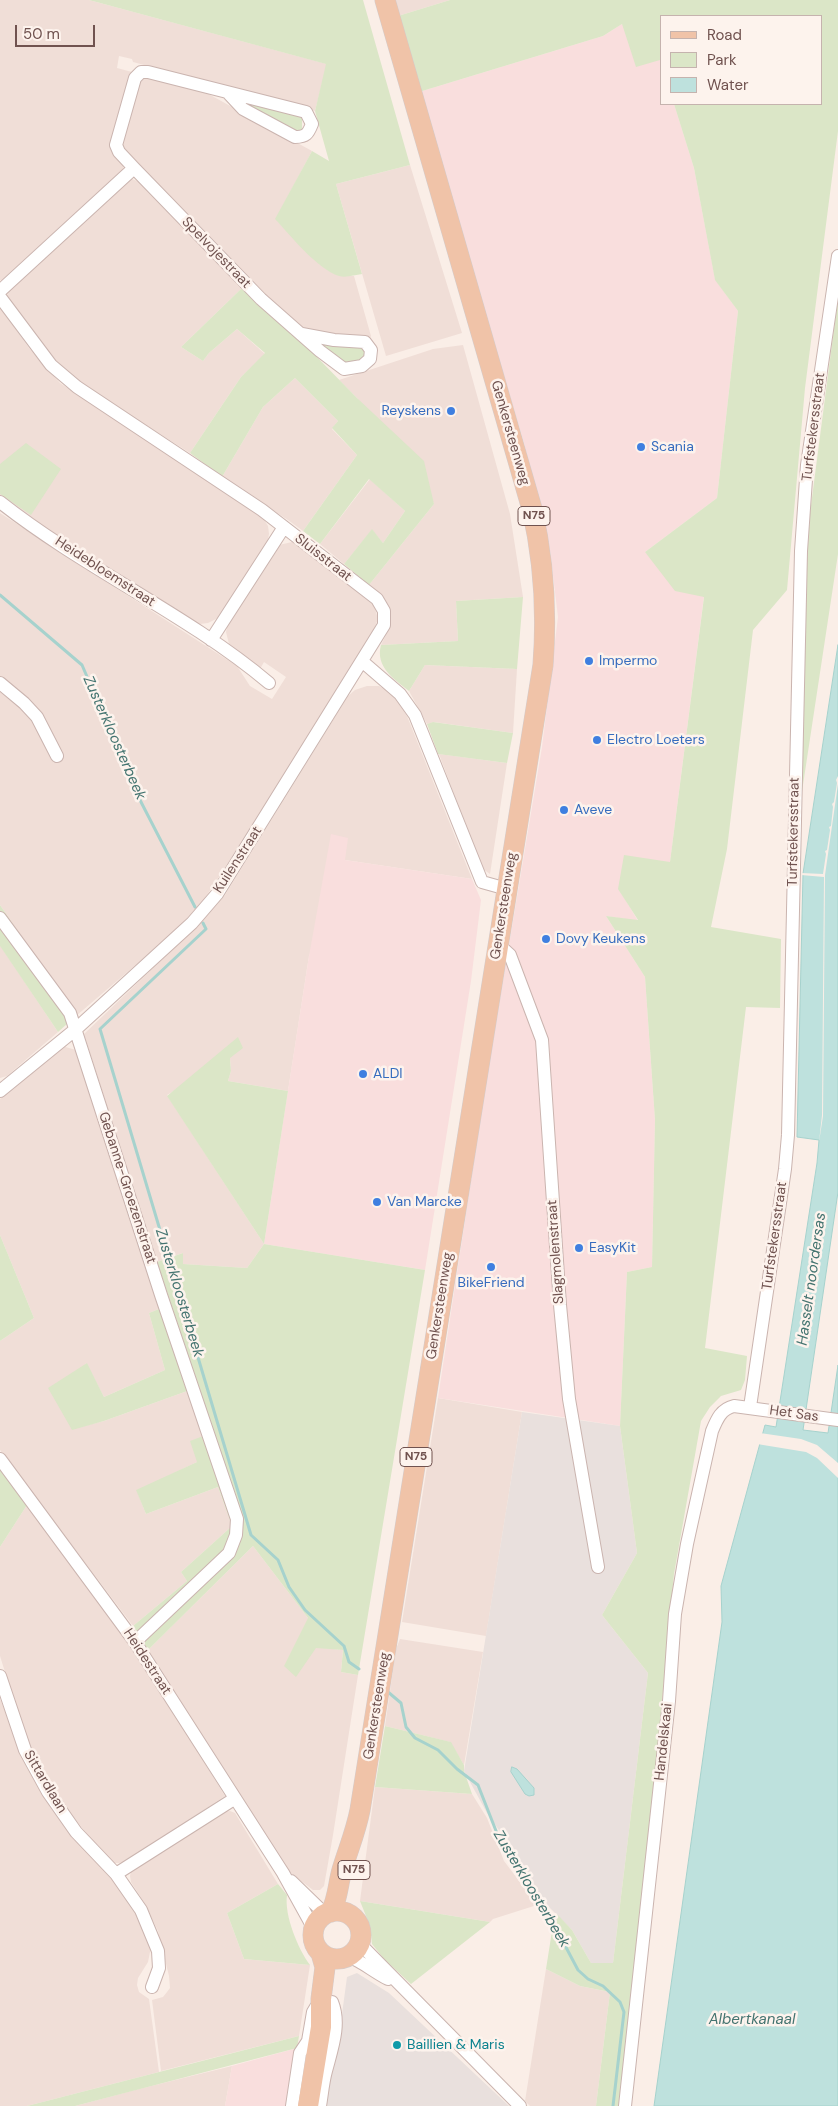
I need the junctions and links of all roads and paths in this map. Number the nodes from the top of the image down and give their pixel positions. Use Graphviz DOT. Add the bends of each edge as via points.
graph roads {
  1 [pos="385,0"];
  2 [pos="229,94"];
  3 [pos="134,168"];
  4 [pos="838,256"];
  5 [pos="0,291"];
  6 [pos="0,297"];
  7 [pos="302,334"];
  8 [pos="0,502"];
  9 [pos="284,527"];
  10 [pos="211,640"];
  11 [pos="363,662"];
  12 [pos="0,683"];
  13 [pos="269,683"];
  14 [pos="57,756"];
  15 [pos="507,888"];
  16 [pos="0,918"];
  17 [pos="498,944"];
  18 [pos="76,1029"];
  19 [pos="0,1091"];
  20 [pos="750,1407"];
  21 [pos="838,1420"];
  22 [pos="0,1458"];
  23 [pos="598,1567"];
  24 [pos="135,1642"];
  25 [pos="0,1676"];
  26 [pos="234,1799"];
  27 [pos="282,1873"];
  28 [pos="116,1874"];
  29 [pos="330,1917"];
  30 [pos="350,1953"];
  31 [pos="321,1954"];
  32 [pos="152,1987"];
  33 [pos="326,2000"];
  34 [pos="292,2106"];
  35 [pos="308,2106"];
  36 [pos="320,2106"];
  37 [pos="520,2106"];
  38 [pos="626,2106"];
  1 -- 15 [label="main road, Genkersteenweg / N75" via="532,509 542,557 546,610 542,665"];
  2 -- 2 [label="street, Spelvojestraat" via="306,112 312,124 309,134 295,137 243,109"];
  2 -- 3 [label="street, Spelvojestraat" via="140,72 135,78 116,145"];
  3 -- 5 [label="street"];
  3 -- 7 [label="street, Spelvojestraat" via="261,299"];
  4 -- 20 [label="street, Turfstekersstraat" via="807,465 802,551 788,1135"];
  6 -- 9 [label="street, Sluisstraat" via="51,365 76,388"];
  7 -- 7 [label="street, Spelvojestraat" via="365,342 371,350 370,359 362,366 344,369"];
  8 -- 10 [label="street, Heidebloemstraat"];
  9 -- 10 [label="street"];
  9 -- 11 [label="street, Sluisstraat" via="376,599 384,611 384,625"];
  10 -- 13 [label="street, Heidebloemstraat"];
  11 -- 15 [label="street" via="400,694 416,715 482,882"];
  11 -- 18 [label="street, Kuilenstraat" via="217,894 192,923"];
  12 -- 14 [label="street" via="37,717"];
  15 -- 17 [label="main road, Genkersteenweg / N75"];
  16 -- 18 [label="street, Gebanne-Groezenstraat" via="70,1013"];
  17 -- 23 [label="street, Slagmolenstraat" via="510,955 542,1040 569,1398"];
  17 -- 29 [label="main road, Genkersteenweg / N75" via="357,1825 357,1849 348,1907"];
  18 -- 19 [label="street, Kuilenstraat"];
  18 -- 24 [label="street, Gebanne-Groezenstraat" via="237,1519 236,1535 228,1553"];
  20 -- 21 [label="street, Het Sas"];
  20 -- 38 [label="street, Handelskaai" via="727,1408 712,1431 680,1577"];
  22 -- 24 [label="street, Heidestraat"];
  24 -- 26 [label="street, Heidestraat"];
  25 -- 28 [label="street, Sittardlaan" via="25,1750 48,1792 76,1832"];
  26 -- 27 [label="street, Heidestraat"];
  26 -- 28 [label="street"];
  27 -- 29 [label="street, Heidestraat"];
  27 -- 29 [label="street, Heidestraat"];
  28 -- 32 [label="street, Sittardlaan" via="141,1910 158,1951 158,1968"];
  29 -- 30 [label="main road, Genkersteenweg / N75" via="359,1926 361,1935"];
  29 -- 31 [label="main road, Genkersteenweg / N75" via="314,1944"];
  30 -- 31 [label="main road" via="330,1958"];
  30 -- 33 [label="main road, Genkersteenweg / N75" via="337,1969"];
  30 -- 37 [label="street" via="397,1983"];
  31 -- 33 [label="main road, Genkersteenweg / N75" via="325,1967"];
  33 -- 34 [label="street, Genkersteenweg" via="312,2012 308,2041 300,2053"];
  33 -- 35 [label="main road, Genkersteenweg / N75"];
  33 -- 36 [label="street, Genkersteenweg" via="337,2014"];
}
